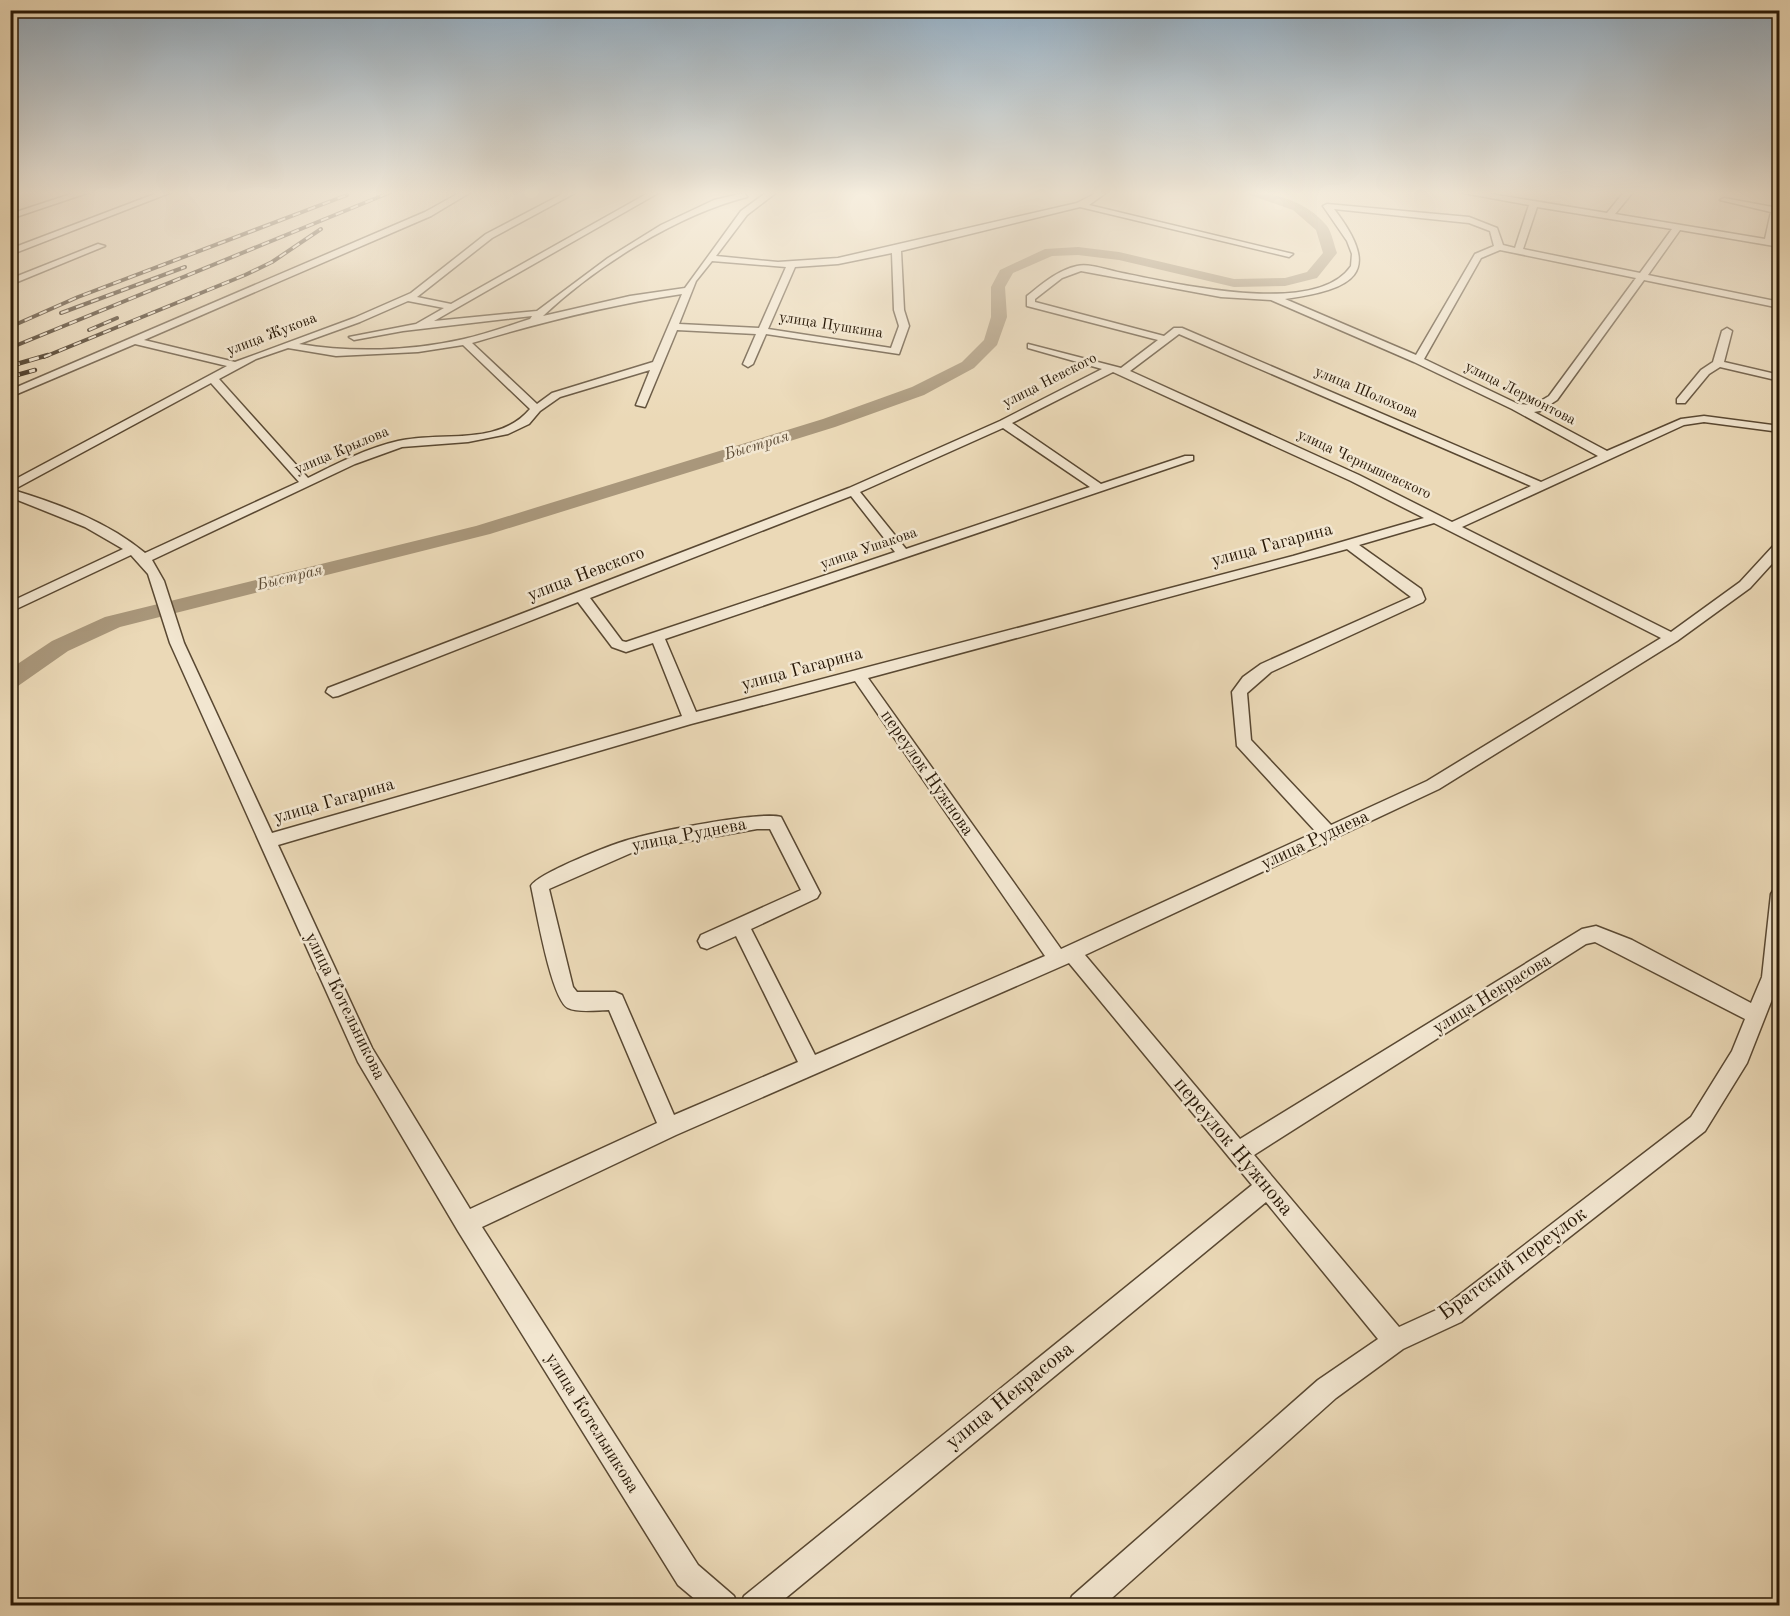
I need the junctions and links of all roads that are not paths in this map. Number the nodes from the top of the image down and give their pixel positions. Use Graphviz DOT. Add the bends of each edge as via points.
graph roads {
  1 [pos="47,267"];
  2 [pos="305,267"];
  3 [pos="448,267"];
  4 [pos="524,267"];
  5 [pos="602,267"];
  6 [pos="703,267"];
  7 [pos="791,267"];
  8 [pos="897,267"];
  9 [pos="1353,267"];
  10 [pos="1471,267"];
  11 [pos="1591,267"];
  12 [pos="1649,267"];
  13 [pos="1641,278"];
  14 [pos="10,282"];
  15 [pos="688,290"];
  16 [pos="1273,297"];
  17 [pos="408,298"];
  18 [pos="1779,305"];
  19 [pos="453,308"];
  20 [pos="541,312"];
  21 [pos="532,322"];
  22 [pos="419,326"];
  23 [pos="673,327"];
  24 [pos="1178,330"];
  25 [pos="763,331"];
  26 [pos="1727,331"];
  27 [pos="354,337"];
  28 [pos="1166,339"];
  29 [pos="136,341"];
  30 [pos="465,342"];
  31 [pos="287,345"];
  32 [pos="1032,346"];
  33 [pos="1418,360"];
  34 [pos="658,364"];
  35 [pos="748,364"];
  36 [pos="1718,364"];
  37 [pos="235,365"];
  38 [pos="1117,370"];
  39 [pos="211,377"];
  40 [pos="1779,378"];
  41 [pos="10,394"];
  42 [pos="1681,401"];
  43 [pos="641,405"];
  44 [pos="1516,407"];
  45 [pos="536,409"];
  46 [pos="1004,423"];
  47 [pos="1779,429"];
  48 [pos="1607,456"];
  49 [pos="1189,458"];
  50 [pos="306,483"];
  51 [pos="1541,486"];
  52 [pos="10,487"];
  53 [pos="1099,488"];
  54 [pos="853,491"];
  55 [pos="10,493"];
  56 [pos="1438,518"];
  57 [pos="1454,526"];
  58 [pos="1349,544"];
  59 [pos="1779,548"];
  60 [pos="131,550"];
  61 [pos="904,555"];
  62 [pos="144,558"];
  63 [pos="581,596"];
  64 [pos="10,608"];
  65 [pos="658,638"];
  66 [pos="1672,638"];
  67 [pos="858,675"];
  68 [pos="333,692"];
  69 [pos="691,719"];
  70 [pos="1329,834"];
  71 [pos="267,841"];
  72 [pos="1779,894"];
  73 [pos="740,926"];
  74 [pos="707,941"];
  75 [pos="1065,956"];
  76 [pos="1756,1015"];
  77 [pos="811,1067"];
  78 [pos="669,1128"];
  79 [pos="1238,1152"];
  80 [pos="1267,1187"];
  81 [pos="466,1223"];
  82 [pos="1395,1341"];
  83 [pos="724,1605"];
  84 [pos="754,1605"];
  85 [pos="1082,1605"];
  1 -- 14 [label="street"];
  2 -- 29 [label="street"];
  3 -- 17 [label="street, улица Жукова"];
  4 -- 19 [label="street"];
  5 -- 20 [label="street"];
  6 -- 15 [label="street"];
  7 -- 25 [label="street, улица Пушкина"];
  8 -- 25 [label="street, улица Пушкина" via="899,310 904,326 895,352"];
  9 -- 16 [label="street" via="1344,280 1329,287 1302,295"];
  10 -- 33 [label="street"];
  11 -- 13 [label="street"];
  12 -- 13 [label="street"];
  13 -- 18 [label="street"];
  13 -- 44 [label="street" via="1553,398 1536,409"];
  15 -- 21 [label="street" via="648,295"];
  15 -- 23 [label="street"];
  16 -- 28 [label="street, улица Лермонтова" via="1221,294 1080,268 1059,276 1030,298 1030,304"];
  16 -- 33 [label="street, улица Лермонтова"];
  17 -- 19 [label="street"];
  17 -- 31 [label="street, улица Жукова"];
  19 -- 22 [label="street"];
  20 -- 21 [label="street"];
  20 -- 22 [label="street"];
  21 -- 30 [label="street"];
  22 -- 27 [label="street"];
  23 -- 25 [label="street, улица Пушкина"];
  23 -- 34 [label="street"];
  24 -- 28 [label="street, улица Невского"];
  24 -- 51 [label="street, улица Шолохова"];
  25 -- 35 [label="street, улица Пушкина"];
  26 -- 36 [label="street"];
  28 -- 38 [label="street, улица Невского"];
  29 -- 37 [label="street"];
  29 -- 41 [label="street"];
  30 -- 31 [label="street" via="358,354"];
  30 -- 45 [label="street"];
  31 -- 37 [label="street, улица Жукова"];
  32 -- 38 [label="street, улица Чернышевского"];
  33 -- 44 [label="street, улица Лермонтова"];
  34 -- 43 [label="street"];
  34 -- 45 [label="street, улица Крылова" via="556,395"];
  36 -- 40 [label="street"];
  36 -- 42 [label="street" via="1705,372"];
  37 -- 39 [label="street, улица Жукова"];
  38 -- 46 [label="street, улица Невского"];
  38 -- 56 [label="street, улица Чернышевского"];
  39 -- 50 [label="street"];
  39 -- 52 [label="street, улица Жукова"];
  44 -- 48 [label="street, улица Лермонтова"];
  45 -- 50 [label="street, улица Крылова" via="525,422 504,432 400,444"];
  46 -- 53 [label="street, улица Невского"];
  46 -- 54 [label="street, улица Невского"];
  47 -- 48 [label="street" via="1691,420"];
  48 -- 51 [label="street"];
  49 -- 53 [label="street, улица Ушакова"];
  50 -- 62 [label="street, улица Крылова"];
  51 -- 57 [label="street"];
  53 -- 61 [label="street, улица Ушакова"];
  54 -- 61 [label="street"];
  54 -- 63 [label="street, улица Невского"];
  55 -- 60 [label="street, улица Котельникова" via="90,522"];
  56 -- 57 [label="street, улица Чернышевского"];
  56 -- 58 [label="street, улица Гагарина"];
  57 -- 66 [label="street, улица Чернышевского"];
  58 -- 67 [label="street, улица Гагарина"];
  58 -- 70 [label="street, улица Гагарина" via="1416,592 1418,599 1266,668 1239,692 1243,742"];
  59 -- 66 [label="street, улица Руднева" via="1745,585"];
  60 -- 62 [label="street, улица Котельникова"];
  60 -- 64 [label="street"];
  61 -- 65 [label="street, улица Ушакова"];
  62 -- 71 [label="street, улица Котельникова" via="153,572 177,643"];
  63 -- 65 [label="street, улица Ушакова" via="617,644 626,647"];
  63 -- 68 [label="street, улица Невского"];
  65 -- 69 [label="street"];
  66 -- 70 [label="street, улица Руднева" via="1433,785"];
  67 -- 69 [label="street, улица Гагарина"];
  67 -- 75 [label="street, переулок Нужнова"];
  69 -- 71 [label="street, улица Гагарина"];
  70 -- 75 [label="street, улица Руднева"];
  71 -- 81 [label="street, улица Котельникова" via="364,1055"];
  72 -- 76 [label="street, Братский переулок" via="1771,976"];
  73 -- 74 [label="street, улица Руднева"];
  73 -- 77 [label="street"];
  73 -- 78 [label="street, улица Руднева" via="811,893 775,822 661,837 540,886 564,990 572,1001 615,1001"];
  75 -- 77 [label="street, улица Руднева"];
  75 -- 79 [label="street, переулок Нужнова"];
  76 -- 79 [label="street, улица Некрасова" via="1596,934"];
  76 -- 82 [label="street, Братский переулок" via="1740,1056 1698,1124 1453,1314"];
  77 -- 78 [label="street, улица Руднева"];
  78 -- 81 [label="street, улица Руднева"];
  79 -- 80 [label="street, переулок Нужнова"];
  80 -- 82 [label="street, переулок Нужнова"];
  80 -- 84 [label="street, улица Некрасова"];
  81 -- 83 [label="street, улица Котельникова" via="688,1575"];
  82 -- 85 [label="street, Братский переулок" via="1326,1389"];
}
